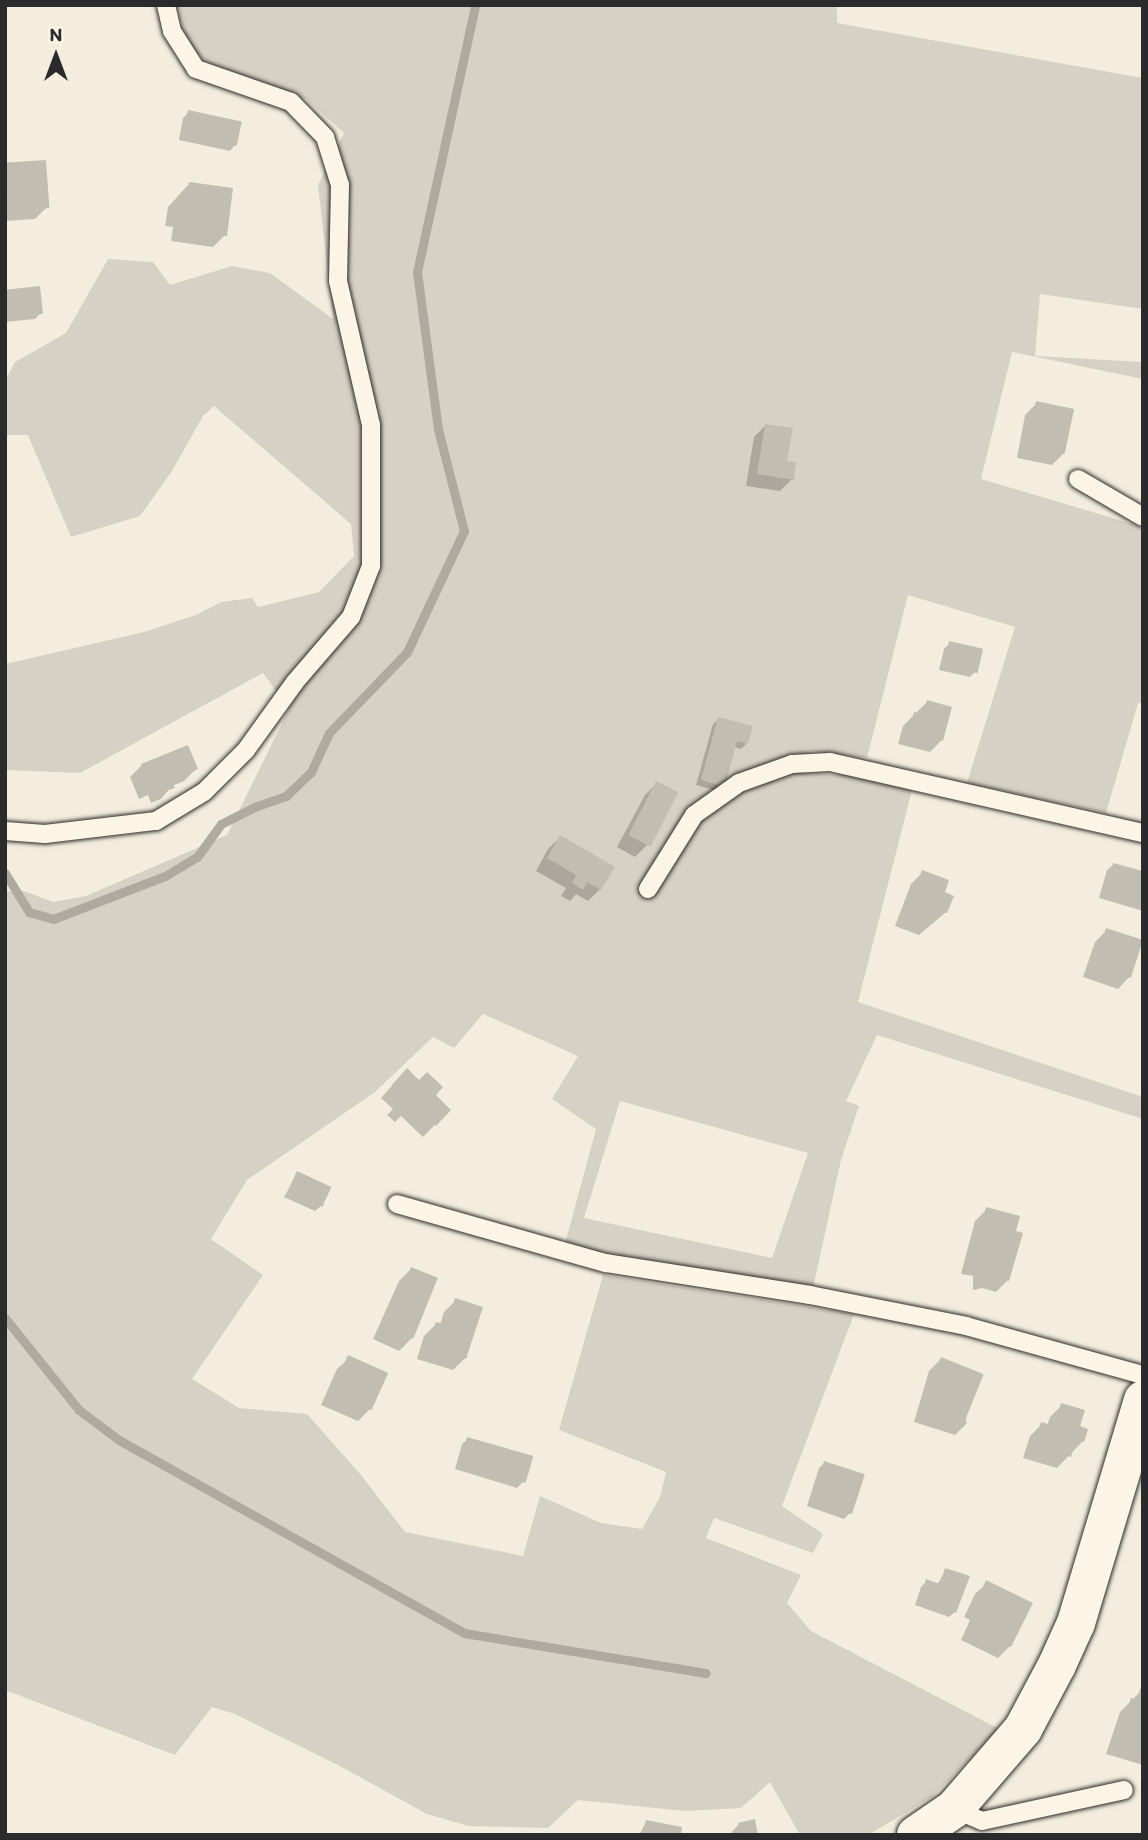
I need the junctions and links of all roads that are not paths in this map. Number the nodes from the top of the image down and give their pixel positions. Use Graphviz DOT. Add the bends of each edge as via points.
graph roads {
  1 [pos="166,5"];
  2 [pos="1078,479"];
  3 [pos="1143,517"];
  4 [pos="5,831"];
  5 [pos="1143,833"];
  6 [pos="648,889"];
  7 [pos="397,1204"];
  8 [pos="1143,1375"];
  9 [pos="1143,1400"];
  10 [pos="1124,1790"];
  11 [pos="954,1809"];
  12 [pos="916,1835"];
  1 -- 4 [label="lane" via="172,31 196,69 291,102 326,136 340,185 338,281 371,425 371,566 351,617 295,681 246,750 204,792 156,821 45,834"];
  2 -- 3 [label="lane"];
  5 -- 6 [label="lane" via="830,762 792,764 739,783 694,815"];
  7 -- 8 [label="lane" via="606,1263 810,1295 966,1326"];
  9 -- 11 [label="street" via="1076,1623 1057,1665 1023,1729"];
  10 -- 11 [label="lane" via="982,1821"];
  11 -- 12 [label="street"];
}
